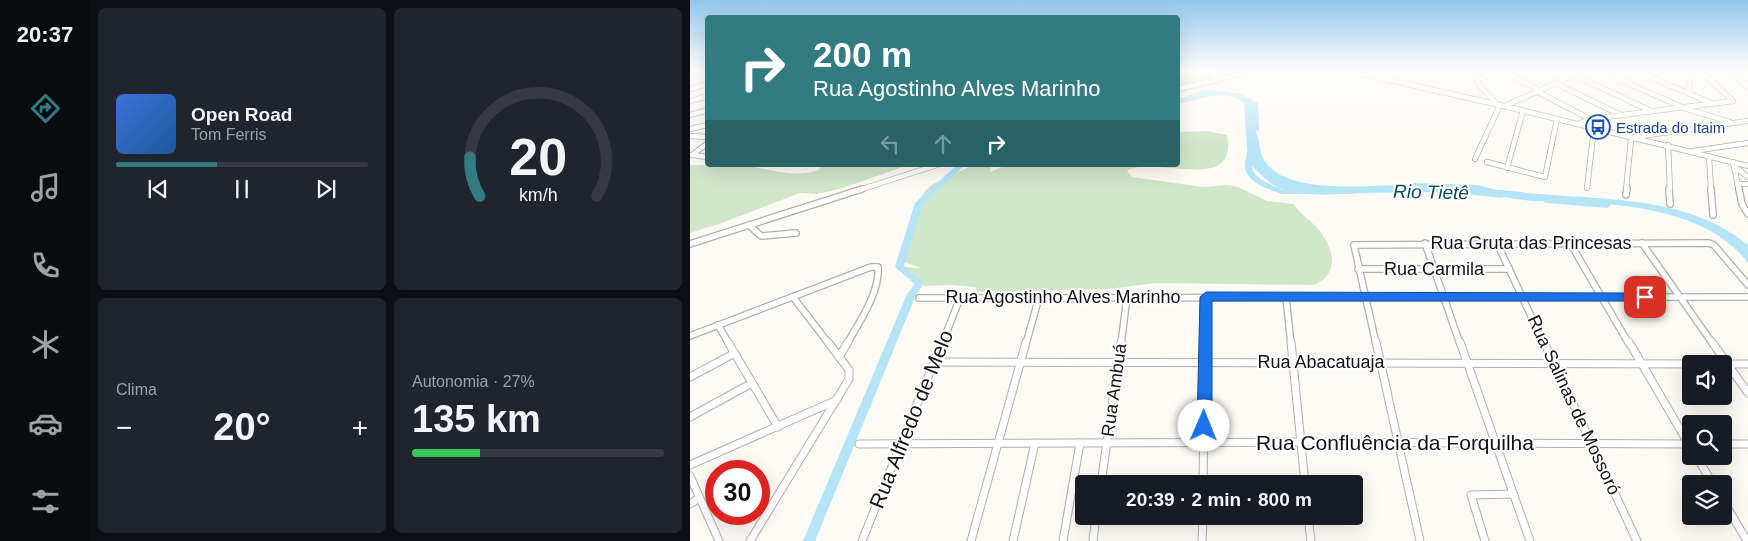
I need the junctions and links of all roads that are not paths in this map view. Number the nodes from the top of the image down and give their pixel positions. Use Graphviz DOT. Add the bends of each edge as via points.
graph roads {
  1 [pos="1458,95"];
  2 [pos="1488,95"];
  3 [pos="1525,95"];
  4 [pos="1547,95"];
  5 [pos="1580,95"];
  6 [pos="1617,95"];
  7 [pos="1655,95"];
  8 [pos="1693,95"];
  9 [pos="1727,95"];
  10 [pos="705,97"];
  11 [pos="690,101"];
  12 [pos="1714,104"];
  13 [pos="1501,105"];
  14 [pos="1684,108"];
  15 [pos="705,111"];
  16 [pos="1523,111"];
  17 [pos="1653,112"];
  18 [pos="690,115"];
  19 [pos="1621,115"];
  20 [pos="1557,119"];
  21 [pos="1590,119"];
  22 [pos="1748,121"];
  23 [pos="1732,123"];
  24 [pos="1578,124"];
  25 [pos="705,126"];
  26 [pos="1594,128"];
  27 [pos="690,129"];
  28 [pos="690,136"];
  29 [pos="705,137"];
  30 [pos="1634,137"];
  31 [pos="1748,143"];
  32 [pos="705,145"];
  33 [pos="1668,145"];
  34 [pos="1690,151"];
  35 [pos="691,155"];
  36 [pos="705,156"];
  37 [pos="1709,156"];
  38 [pos="1475,159"];
  39 [pos="1487,162"];
  40 [pos="1734,164"];
  41 [pos="1748,166"];
  42 [pos="930,167"];
  43 [pos="1507,168"];
  44 [pos="1748,177"];
  45 [pos="1737,184"];
  46 [pos="1748,184"];
  47 [pos="1586,188"];
  48 [pos="1626,195"];
  49 [pos="1670,204"];
  50 [pos="1748,214"];
  51 [pos="1713,215"];
  52 [pos="749,225"];
  53 [pos="796,233"];
  54 [pos="1497,243"];
  55 [pos="1570,243"];
  56 [pos="1642,243"];
  57 [pos="690,244"];
  58 [pos="1425,244"];
  59 [pos="1358,269"];
  60 [pos="1510,269"];
  61 [pos="1434,270"];
  62 [pos="1748,285"];
  63 [pos="793,297"];
  64 [pos="1040,297"];
  65 [pos="1127,297"];
  66 [pos="1206,297"];
  67 [pos="1286,297"];
  68 [pos="1364,297"];
  69 [pos="1444,297"];
  70 [pos="1523,297"];
  71 [pos="1602,297"];
  72 [pos="1681,297"];
  73 [pos="1748,297"];
  74 [pos="919,298"];
  75 [pos="960,298"];
  76 [pos="718,325"];
  77 [pos="690,336"];
  78 [pos="735,353"];
  79 [pos="1719,355"];
  80 [pos="839,357"];
  81 [pos="934,362"];
  82 [pos="1021,362"];
  83 [pos="1118,362"];
  84 [pos="1205,362"];
  85 [pos="1292,362"];
  86 [pos="1379,362"];
  87 [pos="1641,362"];
  88 [pos="1554,363"];
  89 [pos="1682,363"];
  90 [pos="1468,364"];
  91 [pos="1732,364"];
  92 [pos="1748,364"];
  93 [pos="1732,373"];
  94 [pos="690,377"];
  95 [pos="752,382"];
  96 [pos="1748,393"];
  97 [pos="837,400"];
  98 [pos="690,417"];
  99 [pos="778,427"];
  100 [pos="1682,431"];
  101 [pos="1034,442"];
  102 [pos="1204,442"];
  103 [pos="1301,442"];
  104 [pos="1397,442"];
  105 [pos="1495,442"];
  106 [pos="1592,442"];
  107 [pos="902,443"];
  108 [pos="999,443"];
  109 [pos="1080,443"];
  110 [pos="1107,443"];
  111 [pos="859,444"];
  112 [pos="1732,444"];
  113 [pos="1748,444"];
  114 [pos="1682,445"];
  115 [pos="690,465"];
  116 [pos="1102,475"];
  117 [pos="1203,475"];
  118 [pos="1304,475"];
  119 [pos="690,476"];
  120 [pos="1513,494"];
  121 [pos="700,498"];
  122 [pos="690,504"];
  123 [pos="1732,516"];
  124 [pos="1095,525"];
  125 [pos="1203,525"];
  126 [pos="1309,525"];
  127 [pos="719,541"];
  128 [pos="750,541"];
  129 [pos="862,541"];
  130 [pos="971,541"];
  131 [pos="1013,541"];
  132 [pos="1063,541"];
  133 [pos="1093,541"];
  134 [pos="1202,541"];
  135 [pos="1311,541"];
  136 [pos="1420,541"];
  137 [pos="1485,541"];
  138 [pos="1530,541"];
  139 [pos="1638,541"];
  140 [pos="1747,541"];
  1 -- 13 [label="street"];
  2 -- 13 [label="street"];
  3 -- 13 [label="street"];
  4 -- 21 [label="street"];
  5 -- 19 [label="street"];
  6 -- 17 [label="street"];
  7 -- 14 [label="street"];
  8 -- 12 [label="street"];
  9 -- 12 [label="street" via="1733,101"];
  10 -- 11 [label="street"];
  12 -- 14 [label="street"];
  13 -- 16 [label="street"];
  13 -- 38 [label="street"];
  14 -- 17 [label="street"];
  14 -- 23 [label="street"];
  15 -- 18 [label="street"];
  16 -- 20 [label="street"];
  16 -- 43 [label="street"];
  17 -- 19 [label="street"];
  19 -- 21 [label="street"];
  20 -- 24 [label="street"];
  20 -- 43 [label="street" via="1545,178"];
  21 -- 24 [label="street"];
  22 -- 23 [label="street"];
  23 -- 30 [label="street"];
  24 -- 26 [label="street"];
  25 -- 27 [label="street"];
  26 -- 30 [label="street"];
  26 -- 47 [label="street"];
  28 -- 29 [label="street"];
  30 -- 33 [label="street"];
  30 -- 48 [label="street"];
  31 -- 34 [label="street"];
  32 -- 35 [label="street"];
  33 -- 34 [label="street"];
  33 -- 49 [label="street"];
  34 -- 37 [label="street"];
  35 -- 36 [label="street"];
  37 -- 40 [label="street"];
  37 -- 51 [label="street"];
  39 -- 43 [label="street"];
  40 -- 41 [label="street"];
  40 -- 44 [label="street"];
  40 -- 45 [label="street"];
  42 -- 52 [label="street"];
  45 -- 46 [label="street"];
  45 -- 50 [label="street"];
  52 -- 53 [label="street" via="761,236"];
  52 -- 57 [label="street"];
  54 -- 55 [label="street, Rua Gruta das Princesas"];
  54 -- 58 [label="street, Rua Gruta das Princesas"];
  54 -- 60 [label="street, Rua Salinas de Mossoró"];
  55 -- 56 [label="street, Rua Gruta das Princesas"];
  55 -- 71 [label="street"];
  56 -- 62 [label="street, Rua Gruta das Princesas" via="1712,244"];
  56 -- 72 [label="street"];
  58 -- 59 [label="street, Rua Gruta das Princesas" via="1356,244 1353,246"];
  58 -- 61 [label="street"];
  59 -- 61 [label="street, Rua Carmila"];
  59 -- 68 [label="street"];
  60 -- 61 [label="street, Rua Carmila"];
  60 -- 70 [label="street, Rua Salinas de Mossoró"];
  61 -- 69 [label="street"];
  63 -- 76 [label="street"];
  63 -- 80 [label="street"];
  63 -- 80 [label="street" via="876,266 880,272 876,283"];
  64 -- 65 [label="street, Rua Agostinho Alves Marinho"];
  64 -- 75 [label="street, Rua Agostinho Alves Marinho"];
  64 -- 82 [label="street"];
  65 -- 66 [label="street, Rua Agostinho Alves Marinho"];
  65 -- 83 [label="street, Rua Ambuá"];
  66 -- 67 [label="street, Rua Agostinho Alves Marinho"];
  66 -- 84 [label="street"];
  67 -- 68 [label="street, Rua Agostinho Alves Marinho"];
  67 -- 85 [label="street"];
  68 -- 69 [label="street, Rua Agostinho Alves Marinho"];
  68 -- 86 [label="street"];
  69 -- 70 [label="street, Rua Agostinho Alves Marinho"];
  69 -- 90 [label="street"];
  70 -- 71 [label="street, Rua Agostinho Alves Marinho"];
  70 -- 88 [label="street, Rua Salinas de Mossoró"];
  71 -- 72 [label="street, Rua Agostinho Alves Marinho"];
  71 -- 87 [label="street"];
  72 -- 73 [label="street, Rua Agostinho Alves Marinho"];
  72 -- 79 [label="street"];
  74 -- 75 [label="street, Rua Agostinho Alves Marinho"];
  75 -- 81 [label="street, Rua Alfredo de Melo"];
  76 -- 77 [label="street"];
  76 -- 78 [label="street"];
  78 -- 94 [label="street"];
  78 -- 95 [label="street"];
  80 -- 97 [label="street" via="850,374"];
  81 -- 82 [label="street, Rua Abacatuaja"];
  81 -- 107 [label="street, Rua Alfredo de Melo"];
  82 -- 83 [label="street, Rua Abacatuaja"];
  82 -- 108 [label="street"];
  83 -- 84 [label="street, Rua Abacatuaja"];
  83 -- 110 [label="street, Rua Ambuá"];
  84 -- 85 [label="street, Rua Abacatuaja"];
  84 -- 102 [label="street"];
  85 -- 86 [label="street, Rua Abacatuaja"];
  85 -- 103 [label="street"];
  86 -- 90 [label="street, Rua Abacatuaja"];
  86 -- 104 [label="street"];
  87 -- 88 [label="street, Rua Abacatuaja"];
  87 -- 89 [label="street, Rua Abacatuaja"];
  87 -- 100 [label="street"];
  88 -- 90 [label="street, Rua Abacatuaja"];
  88 -- 106 [label="street, Rua Salinas de Mossoró"];
  90 -- 105 [label="street"];
  91 -- 92 [label="street"];
  93 -- 96 [label="street"];
  95 -- 98 [label="street"];
  95 -- 99 [label="street"];
  97 -- 99 [label="street"];
  97 -- 128 [label="street"];
  99 -- 115 [label="street"];
  101 -- 108 [label="street, Rua Confluência da Forquilha"];
  101 -- 109 [label="street, Rua Confluência da Forquilha"];
  101 -- 131 [label="street"];
  102 -- 103 [label="street, Rua Confluência da Forquilha"];
  102 -- 110 [label="street, Rua Confluência da Forquilha"];
  102 -- 117 [label="street"];
  103 -- 104 [label="street, Rua Confluência da Forquilha"];
  103 -- 118 [label="street"];
  104 -- 105 [label="street, Rua Confluência da Forquilha"];
  104 -- 136 [label="street"];
  105 -- 106 [label="street, Rua Confluência da Forquilha"];
  105 -- 120 [label="street"];
  106 -- 114 [label="street, Rua Confluência da Forquilha"];
  106 -- 139 [label="street, Rua Salinas de Mossoró"];
  107 -- 108 [label="street, Rua Confluência da Forquilha"];
  107 -- 111 [label="street, Rua Confluência da Forquilha"];
  107 -- 129 [label="street, Rua Alfredo de Melo"];
  108 -- 130 [label="street"];
  109 -- 110 [label="street, Rua Confluência da Forquilha"];
  109 -- 132 [label="street"];
  110 -- 116 [label="street, Rua Ambuá"];
  112 -- 113 [label="street"];
  119 -- 121 [label="street"];
  120 -- 137 [label="street" via="1471,495"];
  120 -- 138 [label="street"];
  121 -- 122 [label="street"];
  121 -- 127 [label="street"];
  123 -- 140 [label="street"];
  124 -- 133 [label="street"];
  125 -- 134 [label="street"];
  126 -- 135 [label="street"];
}
